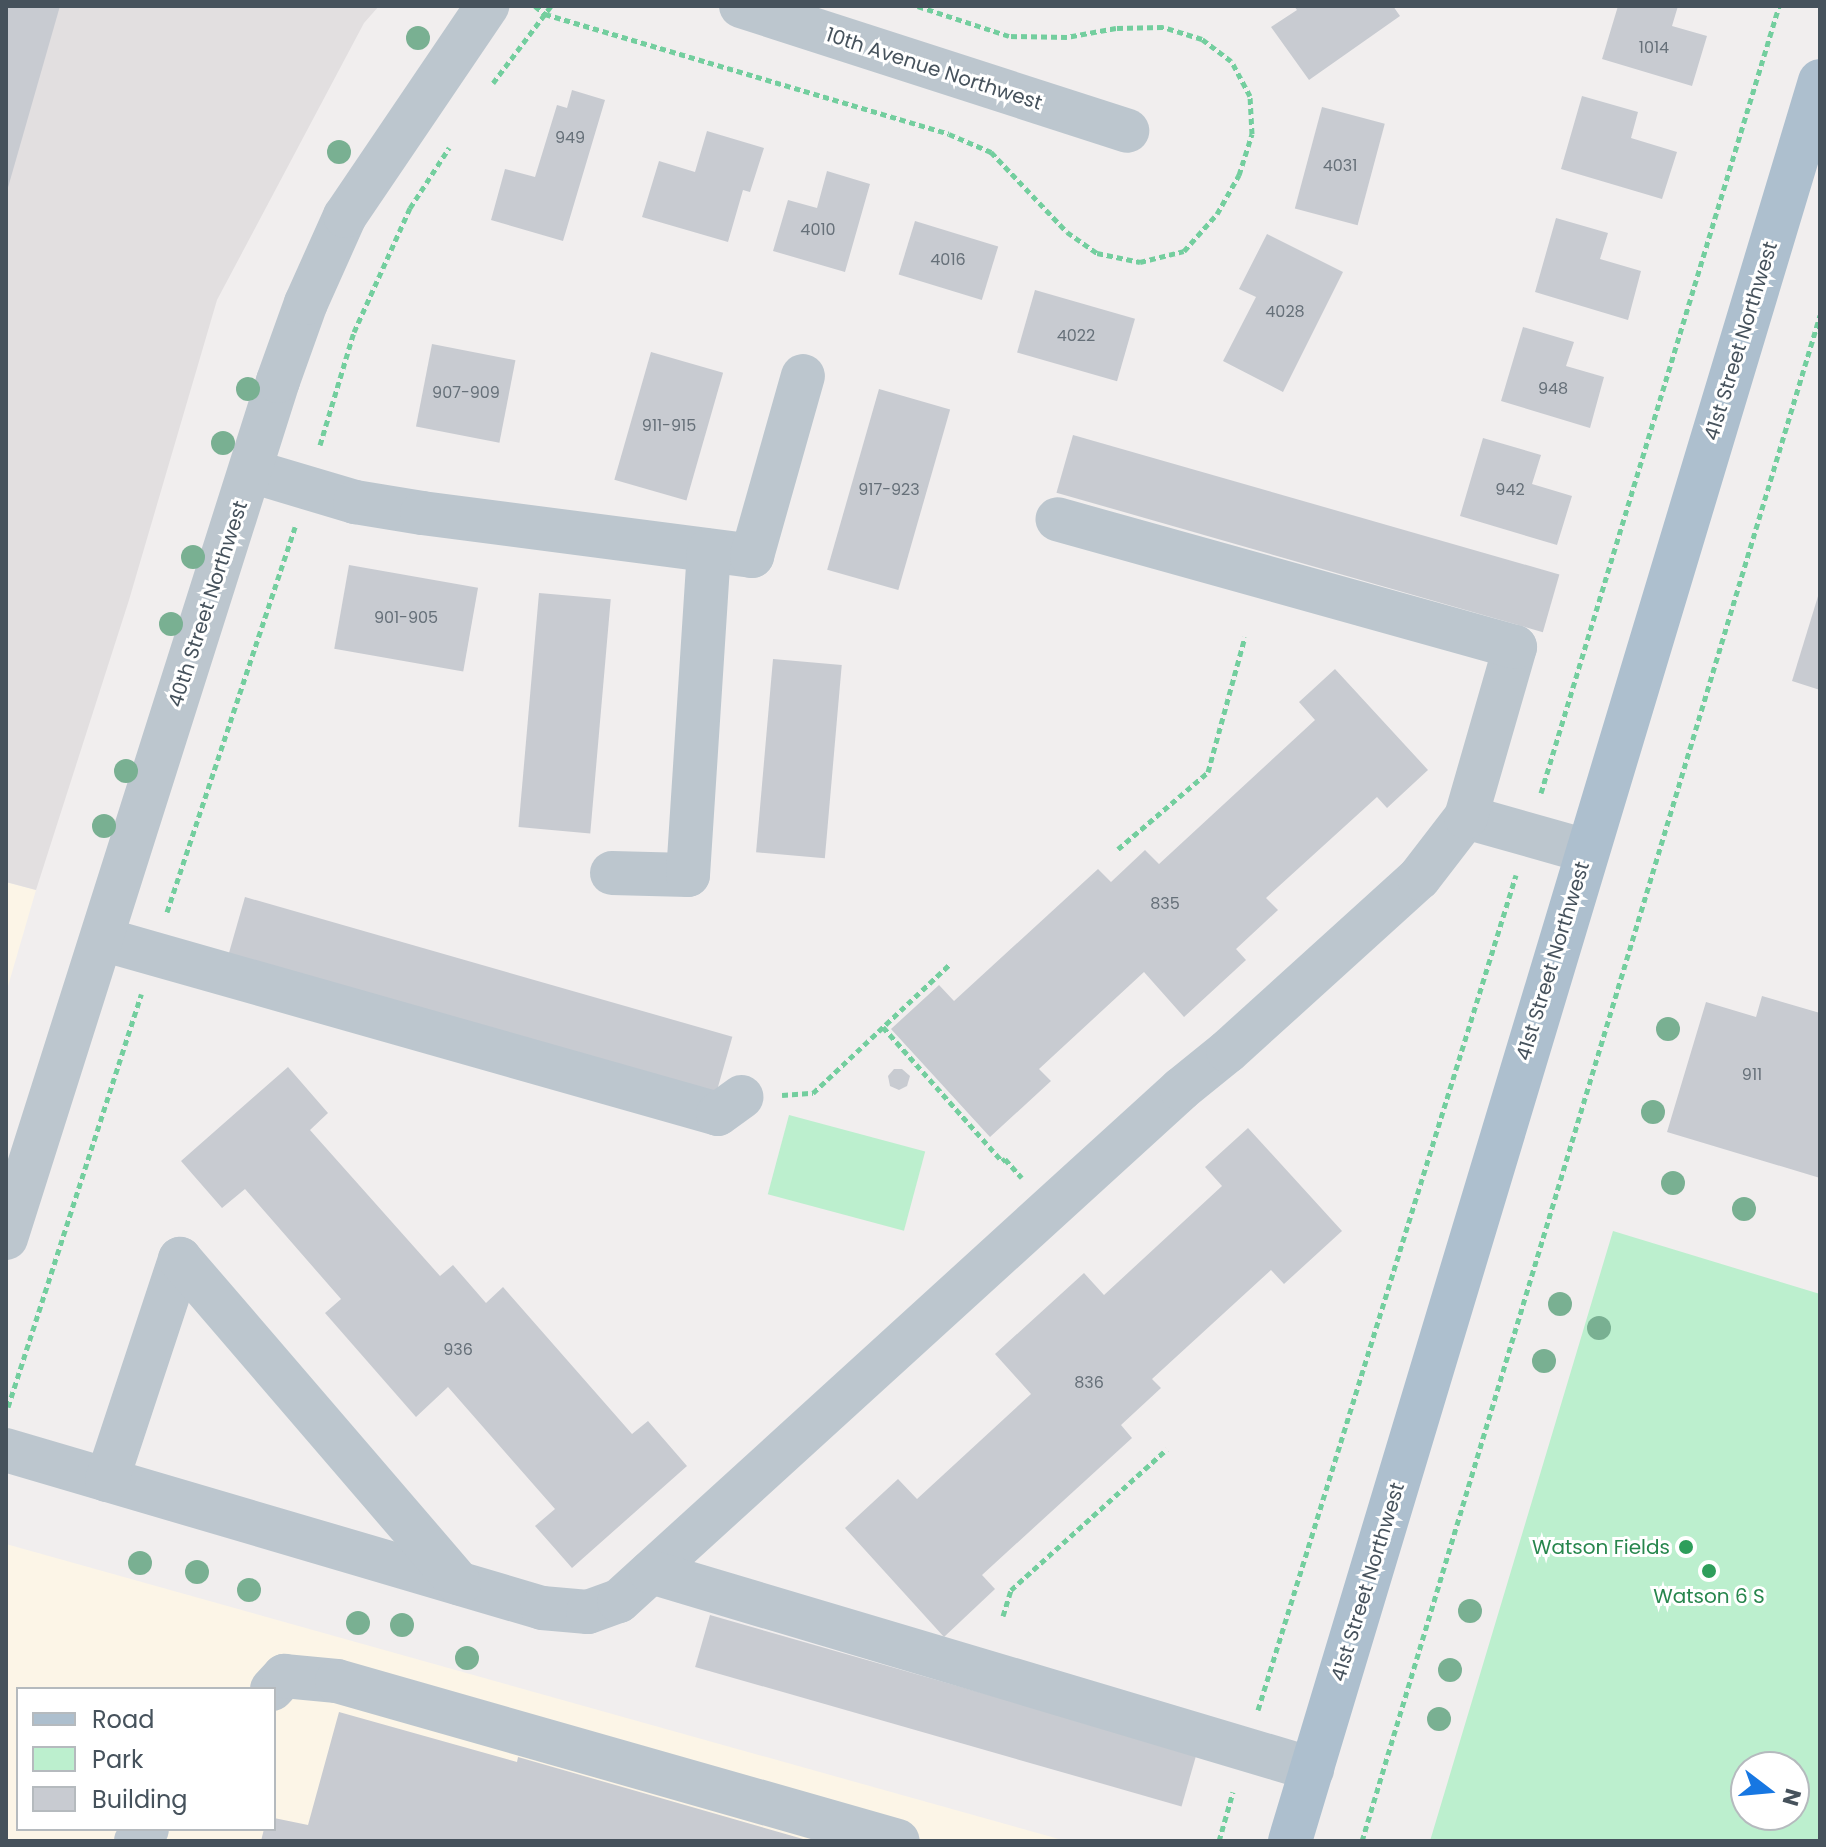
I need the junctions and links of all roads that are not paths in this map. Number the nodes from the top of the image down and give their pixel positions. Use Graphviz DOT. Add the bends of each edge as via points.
graph roads {
  1 [pos="487,6"];
  2 [pos="741,6"];
  3 [pos="1820,81"];
  4 [pos="1127,131"];
  5 [pos="803,376"];
  6 [pos="251,471"];
  7 [pos="1058,519"];
  8 [pos="709,551"];
  9 [pos="1466,817"];
  10 [pos="1586,851"];
  11 [pos="612,873"];
  12 [pos="102,939"];
  13 [pos="741,1097"];
  14 [pos="21,1142"];
  15 [pos="6,1238"];
  16 [pos="6,1450"];
  17 [pos="107,1480"];
  18 [pos="651,1572"];
  19 [pos="459,1583"];
  20 [pos="274,1687"];
  21 [pos="1312,1769"];
  22 [pos="898,1841"];
  23 [pos="1290,1841"];
  1 -- 6 [label="street, 40th Street Northwest" via="345,216 306,303"];
  2 -- 4 [label="street, 10th Avenue Northwest"];
  3 -- 10 [label="main road, 41st Street Northwest"];
  5 -- 8 [label="street" via="752,556"];
  6 -- 8 [label="street" via="355,502"];
  6 -- 12 [label="street, 40th Street Northwest"];
  7 -- 9 [label="street" via="1515,647"];
  8 -- 11 [label="street" via="688,875"];
  9 -- 10 [label="street"];
  9 -- 18 [label="street" via="1419,878"];
  10 -- 21 [label="main road, 41st Street Northwest"];
  12 -- 13 [label="street" via="718,1114"];
  12 -- 14 [label="street, 40th Street Northwest"];
  14 -- 15 [label="street, 40th Street Northwest"];
  16 -- 17 [label="street"];
  17 -- 19 [label="street"];
  17 -- 19 [label="street" via="180,1259"];
  18 -- 19 [label="street" via="619,1601 588,1612 542,1608"];
  18 -- 21 [label="street"];
  20 -- 22 [label="street" via="284,1676 337,1681"];
  21 -- 23 [label="main road, 41st Street Northwest"];
}
